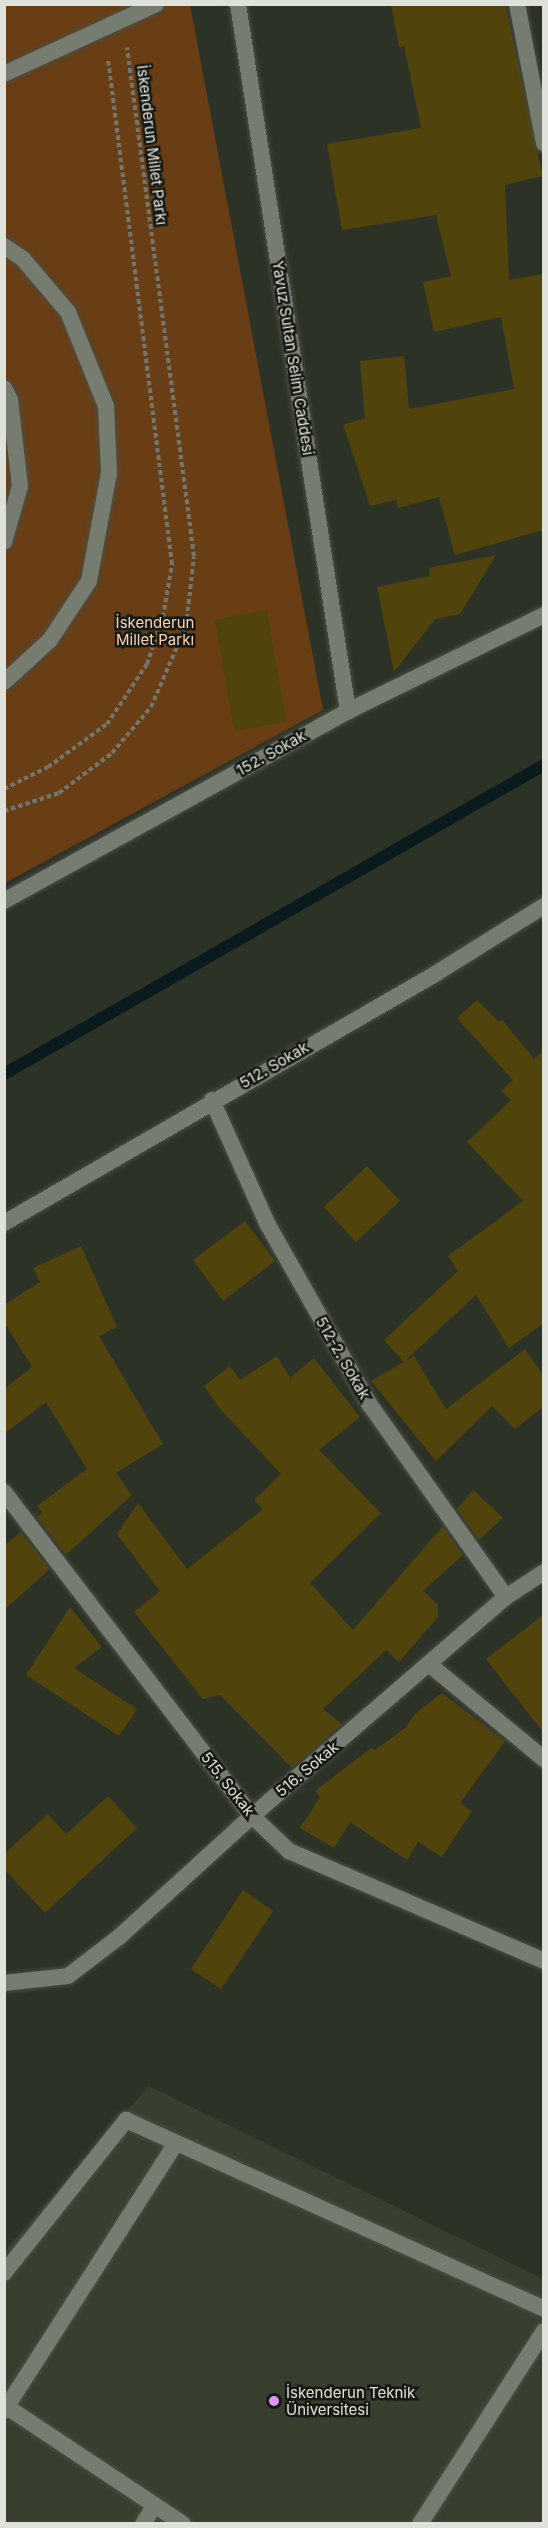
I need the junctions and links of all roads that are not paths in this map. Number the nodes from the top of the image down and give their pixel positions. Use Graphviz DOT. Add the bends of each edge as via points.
graph roads {
  1 [pos="156,4"];
  2 [pos="238,4"];
  3 [pos="517,4"];
  4 [pos="4,74"];
  5 [pos="540,117"];
  6 [pos="543,143"];
  7 [pos="4,246"];
  8 [pos="4,388"];
  9 [pos="4,542"];
  10 [pos="543,615"];
  11 [pos="4,682"];
  12 [pos="348,711"];
  13 [pos="4,901"];
  14 [pos="543,906"];
  15 [pos="212,1100"];
  16 [pos="4,1223"];
  17 [pos="4,1492"];
  18 [pos="543,1572"];
  19 [pos="506,1597"];
  20 [pos="430,1665"];
  21 [pos="543,1759"];
  22 [pos="252,1816"];
  23 [pos="543,1960"];
  24 [pos="4,1983"];
  25 [pos="176,2143"];
  26 [pos="4,2273"];
  27 [pos="543,2309"];
  28 [pos="543,2331"];
  29 [pos="5,2407"];
  30 [pos="155,2505"];
  31 [pos="143,2523"];
  32 [pos="183,2523"];
  33 [pos="420,2523"];
  1 -- 4 [label="street"];
  2 -- 12 [label="street, Yavuz Sultan Selim Caddesi"];
  3 -- 5 [label="street"];
  5 -- 6 [label="street"];
  7 -- 11 [label="street" via="23,259 68,312 106,406 109,473 89,581 50,640"];
  8 -- 9 [label="street" via="10,400 20,486"];
  10 -- 12 [label="street, 152. Sokak"];
  12 -- 13 [label="street, 152. Sokak"];
  14 -- 15 [label="street, 512. Sokak" via="435,974"];
  15 -- 16 [label="street, 512. Sokak"];
  15 -- 19 [label="street, 512-2. Sokak" via="268,1225 370,1405"];
  17 -- 22 [label="street, 515. Sokak"];
  18 -- 19 [label="street, 516. Sokak"];
  19 -- 20 [label="street, 516. Sokak"];
  20 -- 21 [label="street"];
  20 -- 22 [label="street, 516. Sokak"];
  22 -- 23 [label="street, 515. Sokak" via="289,1851"];
  22 -- 24 [label="street, 516. Sokak" via="119,1937 68,1976"];
  25 -- 26 [label="street" via="126,2120"];
  25 -- 27 [label="street"];
  25 -- 29 [label="street"];
  28 -- 33 [label="street"];
  29 -- 30 [label="street"];
  30 -- 31 [label="street"];
  30 -- 32 [label="street"];
}
